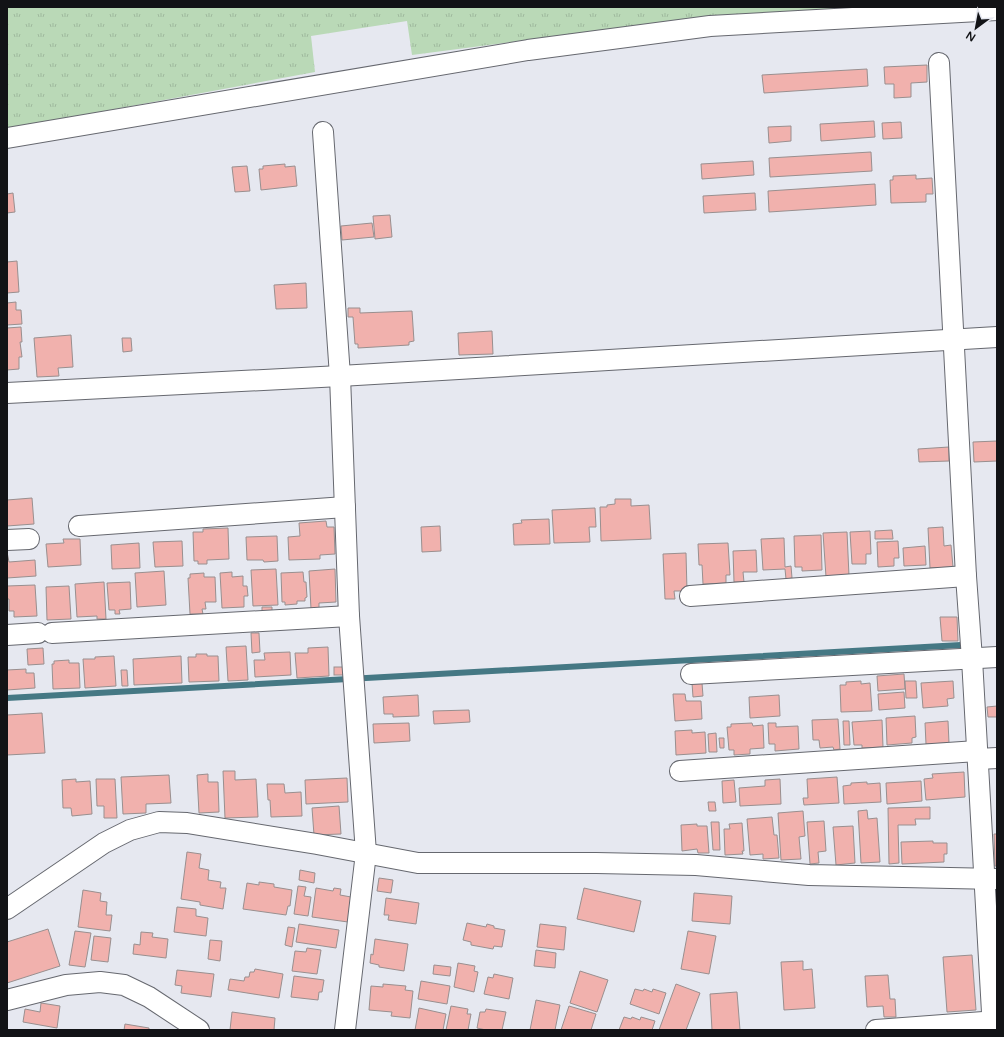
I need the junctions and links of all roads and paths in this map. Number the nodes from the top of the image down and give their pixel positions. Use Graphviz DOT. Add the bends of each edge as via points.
graph roads {
  1 [pos="997,10"];
  2 [pos="939,63"];
  3 [pos="323,132"];
  4 [pos="7,138"];
  5 [pos="997,337"];
  6 [pos="954,339"];
  7 [pos="340,376"];
  8 [pos="7,393"];
  9 [pos="346,507"];
  10 [pos="79,526"];
  11 [pos="29,539"];
  12 [pos="7,540"];
  13 [pos="966,576"];
  14 [pos="690,596"];
  15 [pos="349,616"];
  16 [pos="7,635"];
  17 [pos="997,657"];
  18 [pos="972,659"];
  19 [pos="691,674"];
  20 [pos="977,755"];
  21 [pos="997,758"];
  22 [pos="680,770"];
  23 [pos="366,853"];
  24 [pos="991,879"];
  25 [pos="7,909"];
  26 [pos="7,1000"];
  27 [pos="994,1024"];
  28 [pos="199,1030"];
  29 [pos="345,1030"];
  30 [pos="876,1030"];
  1 -- 4 [label="street" via="702,27 528,50"];
  2 -- 6 [label="street"];
  3 -- 7 [label="street"];
  5 -- 6 [label="street"];
  6 -- 7 [label="street"];
  6 -- 13 [label="street"];
  7 -- 8 [label="street"];
  7 -- 9 [label="street"];
  9 -- 10 [label="street"];
  9 -- 15 [label="street"];
  11 -- 12 [label="street"];
  13 -- 14 [label="street"];
  13 -- 18 [label="street"];
  15 -- 16 [label="street"];
  15 -- 23 [label="street"];
  17 -- 18 [label="street"];
  18 -- 19 [label="street"];
  18 -- 20 [label="street"];
  20 -- 21 [label="street"];
  20 -- 22 [label="street"];
  20 -- 24 [label="street"];
  23 -- 24 [label="street" via="418,863 696,865 809,875"];
  23 -- 25 [label="street" via="187,823 159,822 130,830 104,843"];
  23 -- 29 [label="street"];
  24 -- 27 [label="street"];
  26 -- 28 [label="street" via="66,984 100,982 124,985 149,997"];
  27 -- 30 [label="street"];
}
